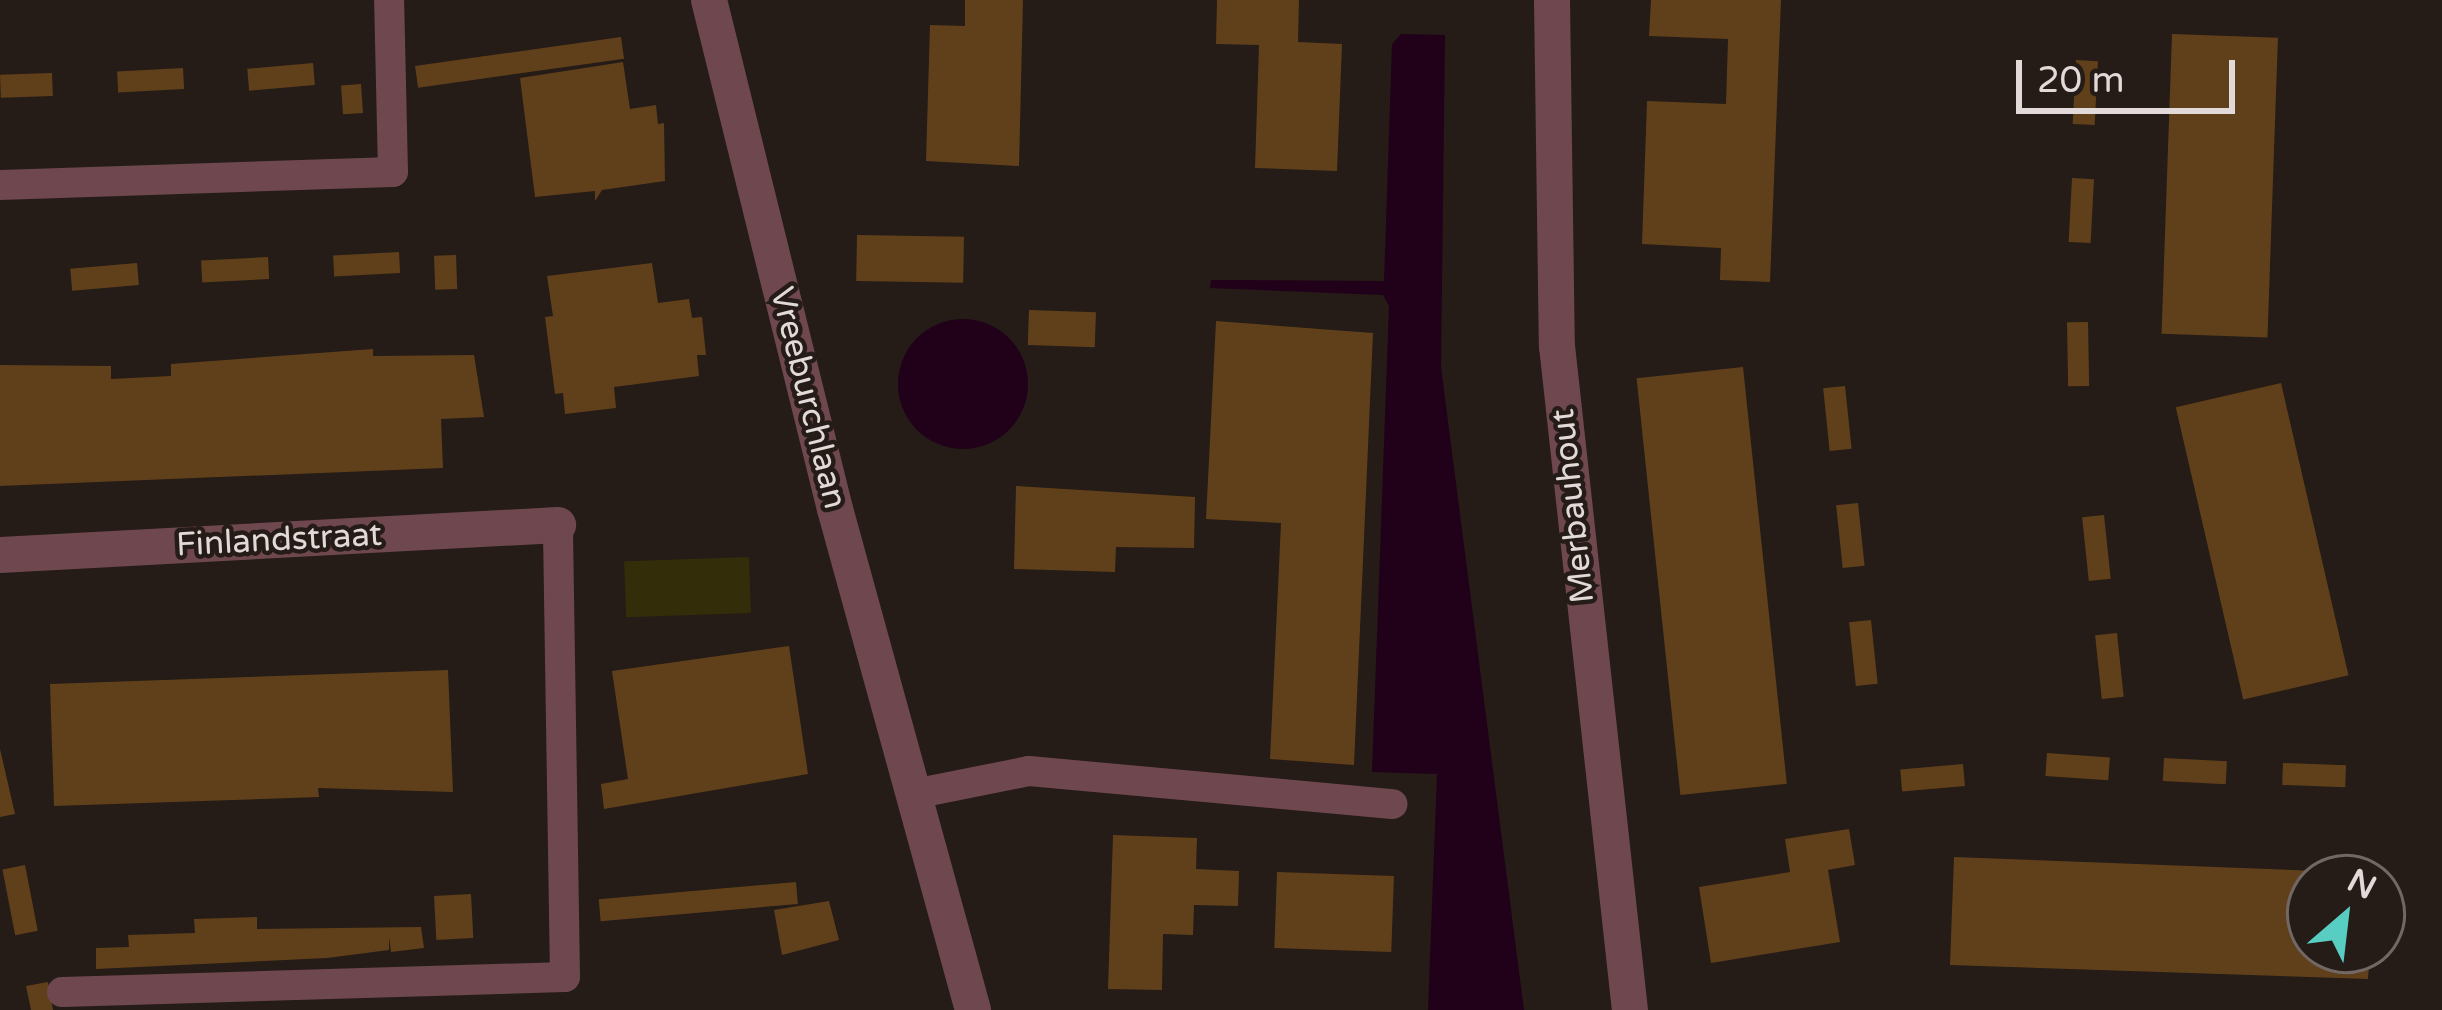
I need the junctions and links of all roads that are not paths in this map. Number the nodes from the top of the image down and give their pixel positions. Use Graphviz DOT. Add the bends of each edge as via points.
graph roads {
  1 [pos="388,0"];
  2 [pos="709,0"];
  3 [pos="1552,0"];
  4 [pos="0,185"];
  5 [pos="558,525"];
  6 [pos="0,555"];
  7 [pos="919,793"];
  8 [pos="1393,804"];
  9 [pos="62,992"];
  10 [pos="973,1010"];
  11 [pos="1630,1010"];
  1 -- 4 [label="lane" via="393,172"];
  2 -- 7 [label="street, Vreeburchlaan" via="835,509"];
  3 -- 11 [label="street, Merbauhout" via="1557,346"];
  5 -- 6 [label="street, Finlandstraat"];
  5 -- 9 [label="lane" via="565,977"];
  7 -- 8 [label="lane" via="1029,770"];
  7 -- 10 [label="street, Vreeburchlaan"];
}
